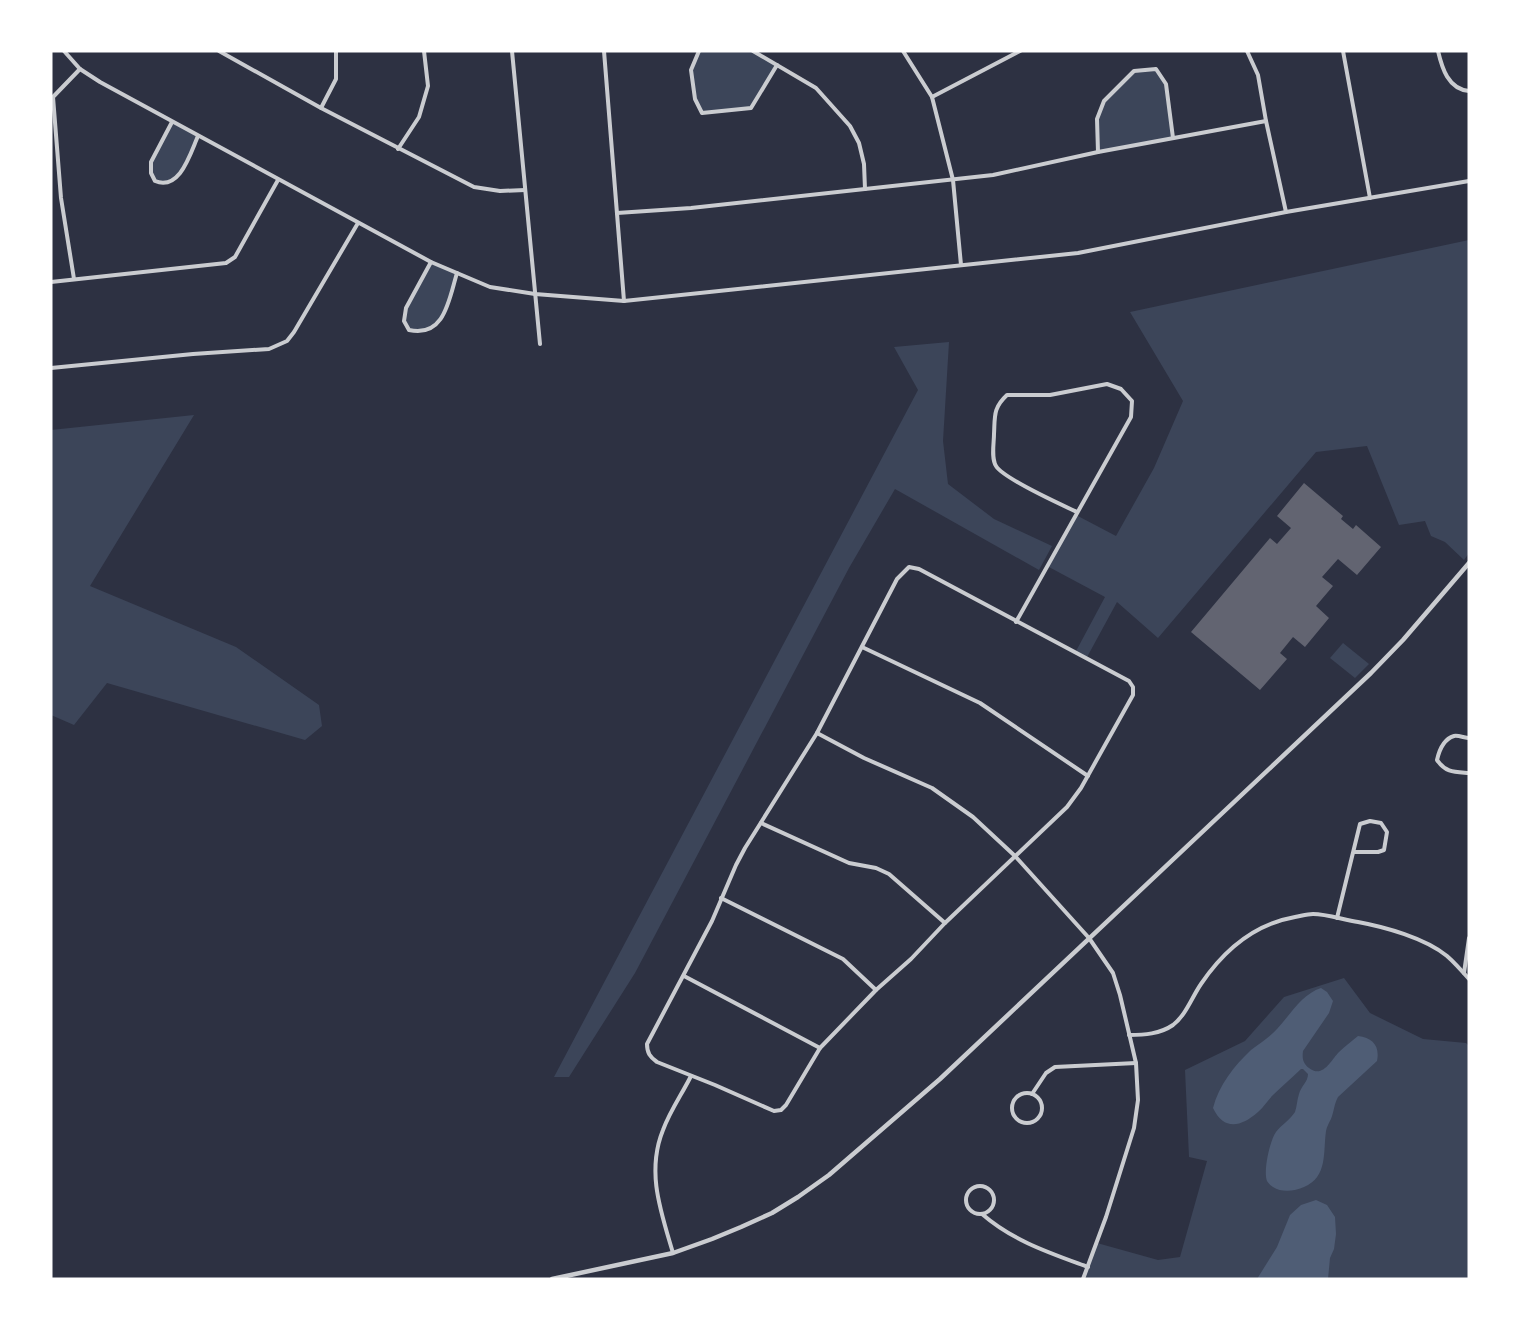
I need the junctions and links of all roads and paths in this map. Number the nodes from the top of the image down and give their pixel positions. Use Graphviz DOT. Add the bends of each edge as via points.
graph roads {
  1 [pos="64,51"];
  2 [pos="219,51"];
  3 [pos="336,51"];
  4 [pos="424,51"];
  5 [pos="512,51"];
  6 [pos="604,51"];
  7 [pos="699,51"];
  8 [pos="753,51"];
  9 [pos="903,51"];
  10 [pos="1020,51"];
  11 [pos="1247,51"];
  12 [pos="1343,51"];
  13 [pos="1438,51"];
  14 [pos="777,65"];
  15 [pos="80,69"];
  16 [pos="1469,91"];
  17 [pos="932,97"];
  18 [pos="321,108"];
  19 [pos="1266,121"];
  20 [pos="172,122"];
  21 [pos="198,136"];
  22 [pos="1173,138"];
  23 [pos="398,149"];
  24 [pos="1098,152"];
  25 [pos="278,180"];
  26 [pos="953,180"];
  27 [pos="1469,181"];
  28 [pos="865,189"];
  29 [pos="525,190"];
  30 [pos="1370,198"];
  31 [pos="1286,212"];
  32 [pos="617,213"];
  33 [pos="358,223"];
  34 [pos="431,262"];
  35 [pos="961,265"];
  36 [pos="457,273"];
  37 [pos="74,279"];
  38 [pos="51,282"];
  39 [pos="535,294"];
  40 [pos="624,302"];
  41 [pos="540,344"];
  42 [pos="51,368"];
  43 [pos="1077,513"];
  44 [pos="1469,563"];
  45 [pos="1016,622"];
  46 [pos="862,647"];
  47 [pos="817,733"];
  48 [pos="1469,738"];
  49 [pos="1469,773"];
  50 [pos="1088,776"];
  51 [pos="761,823"];
  52 [pos="1354,852"];
  53 [pos="1016,856"];
  54 [pos="721,898"];
  55 [pos="1337,918"];
  56 [pos="945,923"];
  57 [pos="1089,938"];
  58 [pos="1469,938"];
  59 [pos="1464,973"];
  60 [pos="684,976"];
  61 [pos="1469,979"];
  62 [pos="876,990"];
  63 [pos="1129,1035"];
  64 [pos="820,1048"];
  65 [pos="1136,1063"];
  66 [pos="691,1076"];
  67 [pos="1032,1094"];
  68 [pos="982,1214"];
  69 [pos="673,1253"];
  70 [pos="1088,1267"];
  71 [pos="552,1279"];
  72 [pos="1083,1279"];
  1 -- 15 [label="street"];
  2 -- 18 [label="street"];
  3 -- 18 [label="street" via="336,79"];
  4 -- 23 [label="street" via="428,86 419,117"];
  5 -- 29 [label="street"];
  6 -- 32 [label="street"];
  7 -- 14 [label="street" via="691,70 695,99 702,113 751,108"];
  8 -- 14 [label="street"];
  9 -- 17 [label="street"];
  10 -- 17 [label="street"];
  11 -- 19 [label="street" via="1258,75"];
  12 -- 30 [label="street"];
  13 -- 16 [label="street" via="1450,82"];
  14 -- 28 [label="street" via="816,88 849,126 859,143"];
  15 -- 20 [label="street"];
  15 -- 37 [label="street" via="53,97"];
  17 -- 26 [label="street"];
  18 -- 23 [label="street"];
  19 -- 22 [label="street"];
  19 -- 31 [label="street"];
  20 -- 21 [label="street"];
  20 -- 21 [label="street" via="151,162 155,181 171,182 183,169"];
  21 -- 25 [label="street"];
  22 -- 24 [label="street"];
  22 -- 24 [label="street" via="1166,84 1156,69 1134,71 1104,101 1097,119"];
  23 -- 29 [label="street" via="474,188"];
  24 -- 26 [label="street"];
  25 -- 33 [label="street"];
  25 -- 37 [label="street" via="235,257 226,263"];
  26 -- 28 [label="street"];
  26 -- 35 [label="street"];
  27 -- 30 [label="street"];
  28 -- 32 [label="street"];
  29 -- 39 [label="street"];
  30 -- 31 [label="street"];
  31 -- 35 [label="street" via="1078,253"];
  32 -- 40 [label="street"];
  33 -- 34 [label="street"];
  33 -- 42 [label="street" via="294,332 269,349"];
  34 -- 36 [label="street"];
  34 -- 36 [label="street" via="406,308 404,321 409,330 420,332 435,327 445,313"];
  35 -- 40 [label="street"];
  36 -- 39 [label="street" via="490,287"];
  37 -- 38 [label="street"];
  39 -- 40 [label="street"];
  39 -- 41 [label="street"];
  43 -- 43 [label="street" via="1131,417 1132,401 1121,389 1107,384 1050,396 1006,395 997,404 995,465 1004,475"];
  43 -- 45 [label="street"];
  44 -- 57 [label="street" via="1376,668"];
  45 -- 46 [label="street" via="909,567 897,579"];
  45 -- 50 [label="street" via="1129,681 1133,687 1133,695"];
  46 -- 47 [label="street"];
  46 -- 50 [label="street" via="980,704"];
  47 -- 51 [label="street"];
  47 -- 53 [label="street" via="932,788 973,817"];
  48 -- 49 [label="street" via="1454,736 1445,742 1437,760 1450,771"];
  50 -- 53 [label="street" via="1067,807"];
  51 -- 54 [label="street"];
  51 -- 56 [label="street" via="849,863 889,874"];
  52 -- 52 [label="street" via="1384,850 1387,832 1381,823 1360,824"];
  52 -- 55 [label="street"];
  53 -- 56 [label="street"];
  53 -- 57 [label="street"];
  54 -- 60 [label="street"];
  54 -- 62 [label="street" via="843,959"];
  55 -- 59 [label="street" via="1382,926 1422,942 1446,955"];
  55 -- 63 [label="street" via="1313,914 1259,928 1220,960 1173,1024 1149,1035"];
  56 -- 62 [label="street"];
  57 -- 63 [label="street" via="1113,973"];
  57 -- 69 [label="street" via="940,1079 829,1175 772,1212"];
  58 -- 59 [label="street"];
  59 -- 61 [label="street"];
  60 -- 64 [label="street"];
  60 -- 66 [label="street" via="647,1044 647,1052 657,1062"];
  62 -- 64 [label="street"];
  63 -- 65 [label="street"];
  64 -- 66 [label="street" via="781,1110 765,1108"];
  65 -- 67 [label="street" via="1055,1067"];
  65 -- 70 [label="street" via="1138,1100 1134,1128"];
  66 -- 69 [label="street" via="663,1129 656,1162 657,1199"];
  67 -- 67 [label="street" via="1019,1096 1013,1103 1015,1116 1023,1123 1033,1122 1042,1111 1040,1101"];
  68 -- 68 [label="street" via="993,1206 994,1197 990,1189 981,1185 972,1188 966,1200 969,1209"];
  68 -- 70 [label="street" via="1032,1247"];
  69 -- 71 [label="street"];
  70 -- 72 [label="street"];
}
